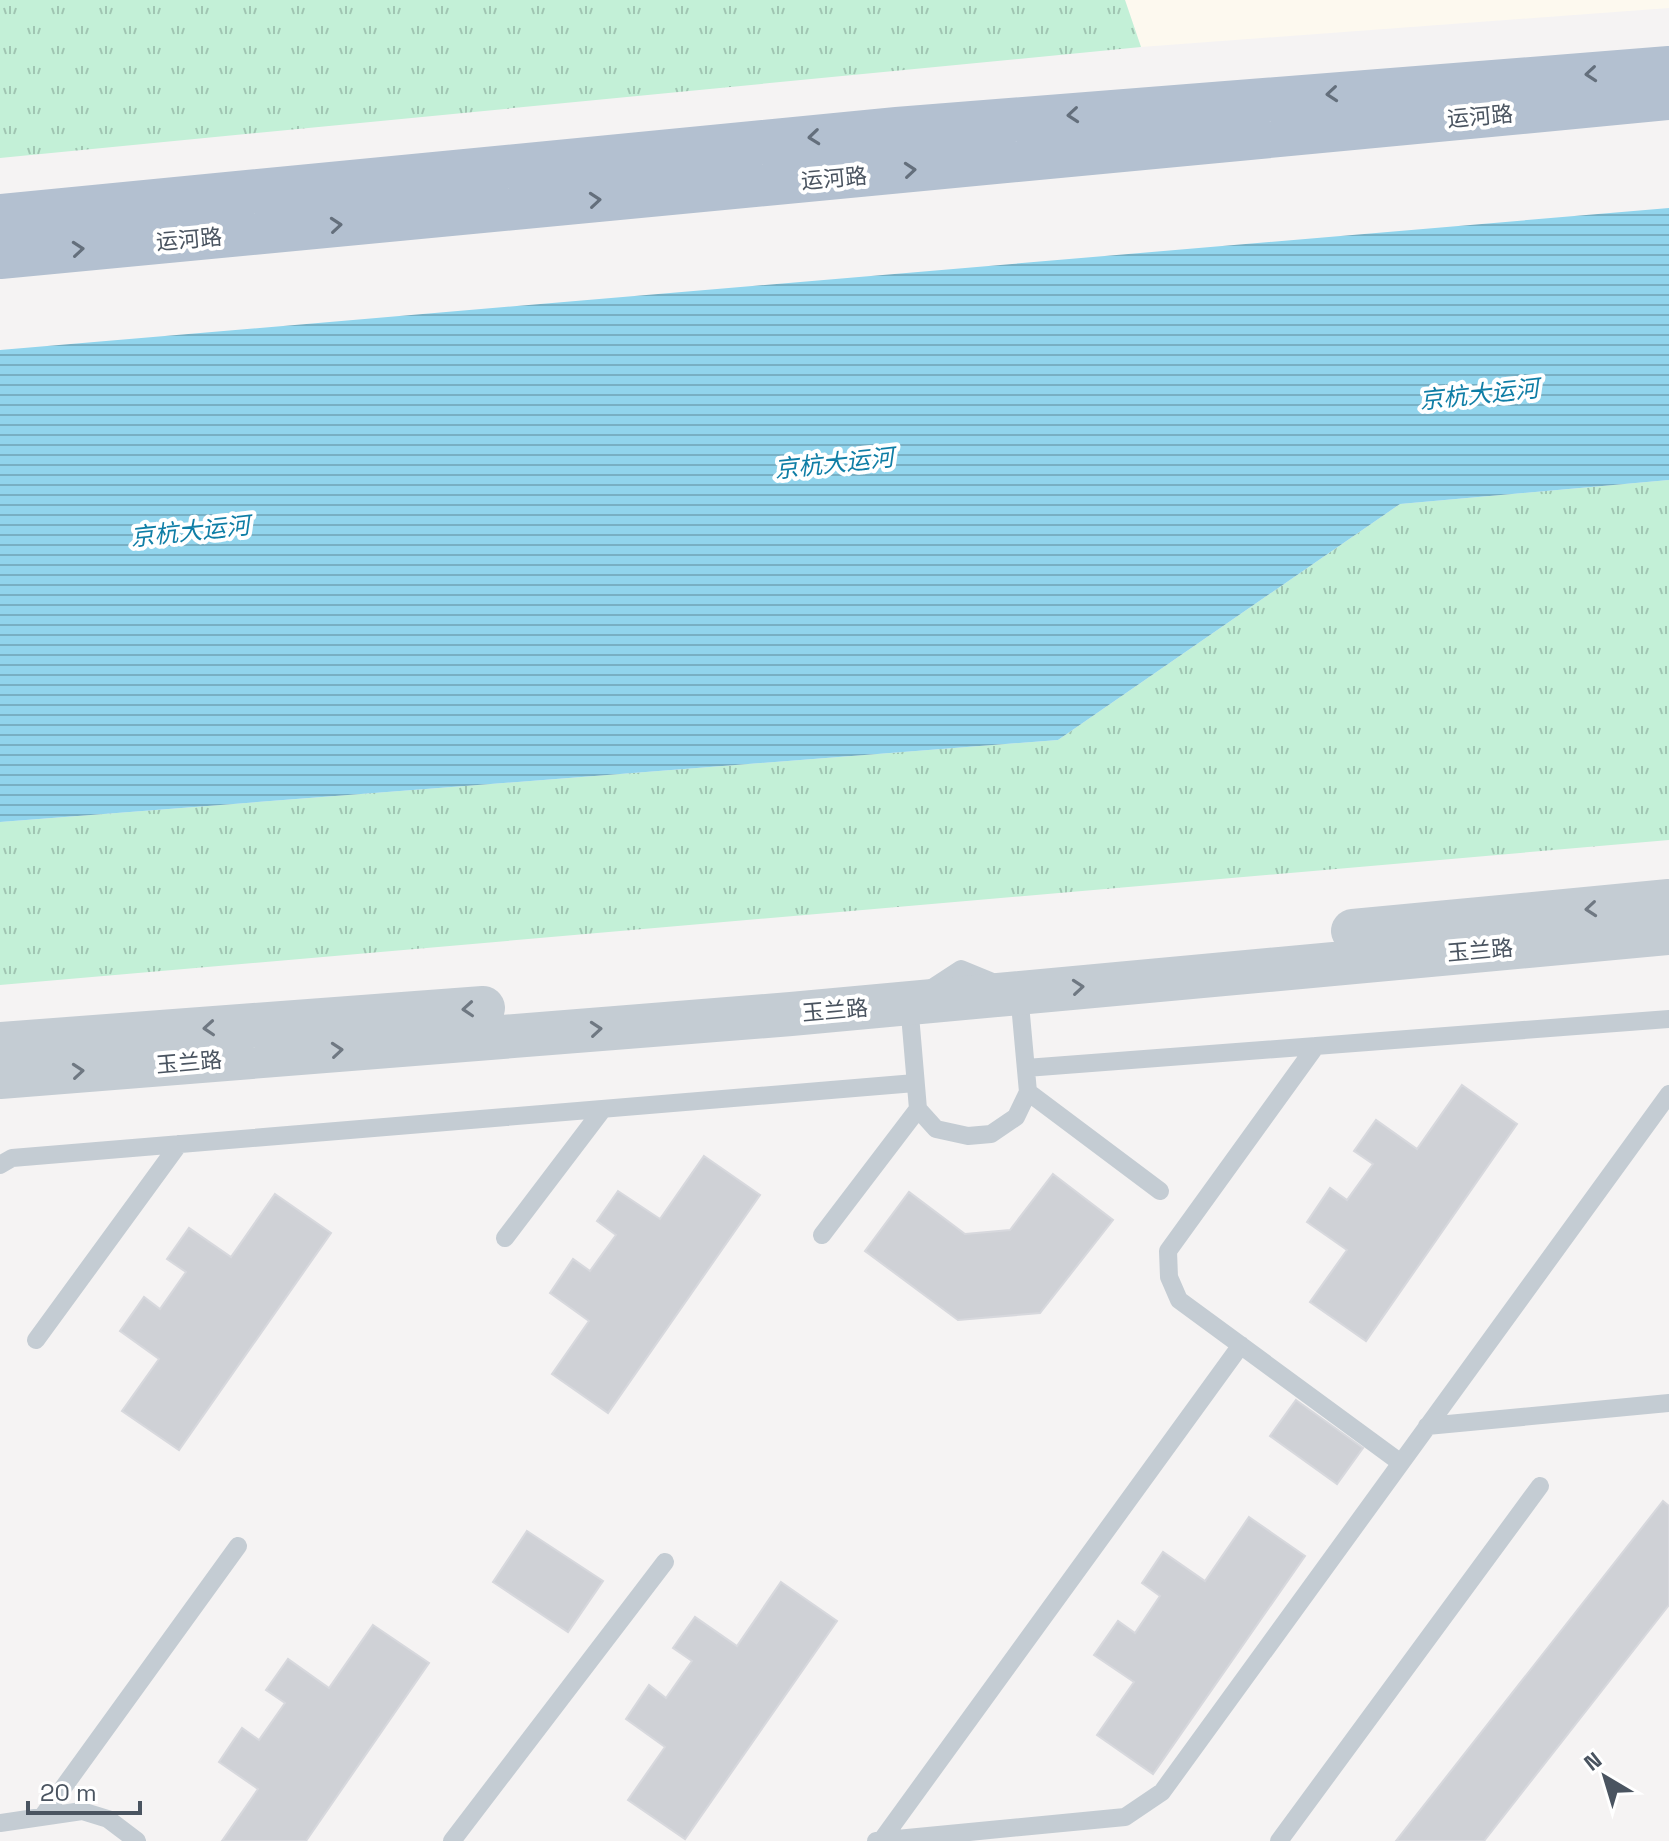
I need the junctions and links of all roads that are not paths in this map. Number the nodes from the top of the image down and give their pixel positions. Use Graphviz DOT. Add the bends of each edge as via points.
graph roads {
  1 [pos="1669,68"];
  2 [pos="1669,98"];
  3 [pos="0,216"];
  4 [pos="0,257"];
  5 [pos="1669,901"];
  6 [pos="1669,933"];
  7 [pos="961,969"];
  8 [pos="1019,993"];
  9 [pos="909,1003"];
  10 [pos="1669,1019"];
  11 [pos="0,1044"];
  12 [pos="1316,1046"];
  13 [pos="1026,1068"];
  14 [pos="0,1077"];
  15 [pos="915,1083"];
  16 [pos="1028,1092"];
  17 [pos="1669,1094"];
  18 [pos="603,1109"];
  19 [pos="918,1109"];
  20 [pos="179,1144"];
  21 [pos="0,1165"];
  22 [pos="1160,1191"];
  23 [pos="822,1235"];
  24 [pos="505,1238"];
  25 [pos="36,1340"];
  26 [pos="1241,1345"];
  27 [pos="1669,1403"];
  28 [pos="1427,1426"];
  29 [pos="1401,1463"];
  30 [pos="1540,1486"];
  31 [pos="238,1546"];
  32 [pos="665,1562"];
  33 [pos="42,1817"];
  34 [pos="0,1823"];
  35 [pos="137,1841"];
  36 [pos="452,1841"];
  37 [pos="878,1841"];
  38 [pos="1279,1841"];
  1 -- 3 [label="main road, 运河路, one-way" via="897,129"];
  4 -- 2 [label="main road, 运河路, one-way"];
  5 -- 7 [label="street, 玉兰路, one-way"];
  8 -- 6 [label="street, 玉兰路, one-way"];
  7 -- 8 [label="lane"];
  7 -- 9 [label="lane"];
  7 -- 11 [label="street, 玉兰路, one-way"];
  8 -- 9 [label="street, 玉兰路"];
  8 -- 13 [label="lane"];
  14 -- 9 [label="street, 玉兰路, one-way"];
  9 -- 15 [label="lane"];
  10 -- 12 [label="lane"];
  12 -- 13 [label="lane"];
  12 -- 26 [label="lane" via="1168,1251 1169,1277 1179,1300"];
  13 -- 16 [label="lane"];
  15 -- 18 [label="lane"];
  15 -- 19 [label="lane"];
  16 -- 19 [label="lane" via="1016,1117 991,1134 968,1136 936,1129"];
  16 -- 22 [label="lane"];
  17 -- 28 [label="lane"];
  18 -- 20 [label="lane"];
  18 -- 24 [label="lane"];
  19 -- 23 [label="lane"];
  20 -- 21 [label="lane" via="12,1158"];
  20 -- 25 [label="lane"];
  26 -- 29 [label="lane"];
  26 -- 37 [label="lane"];
  27 -- 28 [label="lane"];
  28 -- 29 [label="lane"];
  29 -- 37 [label="lane" via="1162,1792 1125,1817"];
  30 -- 38 [label="lane"];
  31 -- 33 [label="lane"];
  32 -- 36 [label="lane"];
  33 -- 34 [label="lane"];
  33 -- 35 [label="lane" via="82,1811 108,1819"];
}
